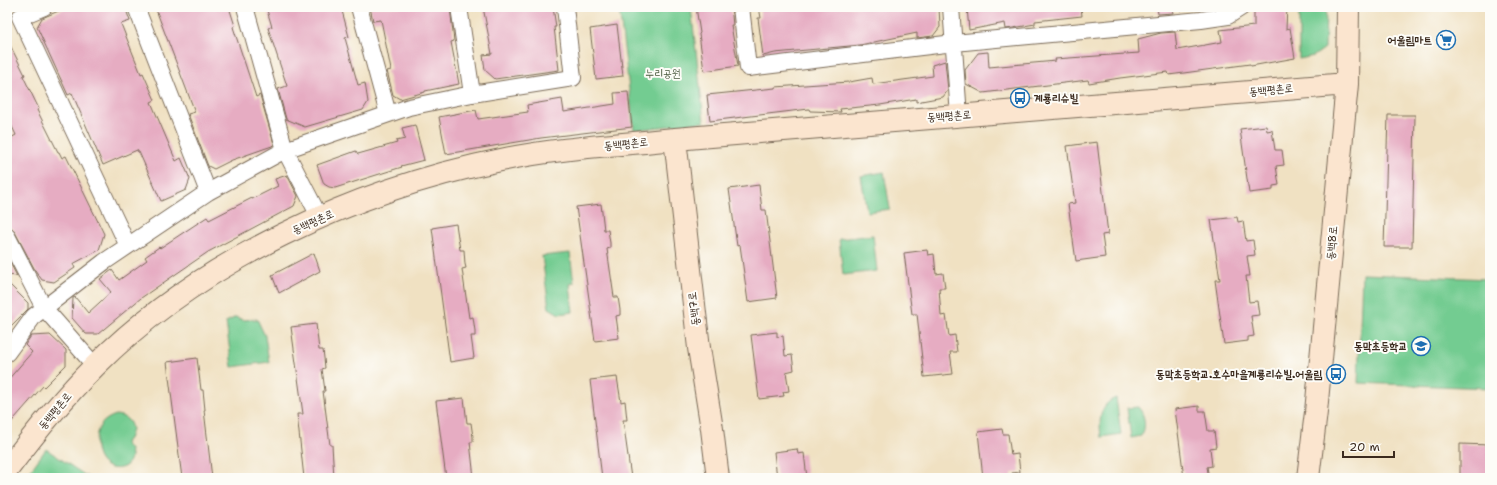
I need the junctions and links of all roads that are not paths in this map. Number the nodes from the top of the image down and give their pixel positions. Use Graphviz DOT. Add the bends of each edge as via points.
graph roads {
  1 [pos="44,7"];
  2 [pos="136,7"];
  3 [pos="245,7"];
  4 [pos="359,7"];
  5 [pos="459,7"];
  6 [pos="565,7"];
  7 [pos="741,7"];
  8 [pos="951,7"];
  9 [pos="1242,7"];
  10 [pos="1348,7"];
  11 [pos="18,12"];
  12 [pos="954,43"];
  13 [pos="1347,84"];
  14 [pos="472,94"];
  15 [pos="388,114"];
  16 [pos="959,116"];
  17 [pos="675,139"];
  18 [pos="285,150"];
  19 [pos="208,192"];
  20 [pos="320,218"];
  21 [pos="8,238"];
  22 [pos="128,246"];
  23 [pos="44,308"];
  24 [pos="7,353"];
  25 [pos="95,366"];
  26 [pos="7,470"];
  27 [pos="718,478"];
  28 [pos="1308,478"];
  1 -- 11 [label="street"];
  2 -- 19 [label="street"];
  3 -- 18 [label="street"];
  4 -- 15 [label="street"];
  5 -- 14 [label="street"];
  6 -- 14 [label="street" via="573,78"];
  7 -- 12 [label="street" via="748,68"];
  8 -- 12 [label="street"];
  9 -- 12 [label="street" via="1228,16 1201,20"];
  10 -- 13 [label="street, 동백8로"];
  11 -- 22 [label="street"];
  12 -- 16 [label="street"];
  13 -- 16 [label="street, 동백평촌로"];
  13 -- 28 [label="street, 동백8로"];
  14 -- 15 [label="street"];
  15 -- 18 [label="street"];
  16 -- 17 [label="street, 동백평촌로"];
  17 -- 20 [label="street, 동백평촌로" via="585,147 501,160 420,181"];
  17 -- 27 [label="street, 동백7로" via="699,348"];
  18 -- 19 [label="street"];
  18 -- 20 [label="street"];
  19 -- 22 [label="street"];
  20 -- 25 [label="street, 동백평촌로" via="255,249 207,277 160,310"];
  21 -- 23 [label="street"];
  22 -- 23 [label="street"];
  23 -- 24 [label="street" via="34,316"];
  23 -- 25 [label="street"];
  25 -- 26 [label="street, 동백평촌로" via="54,411"];
}
